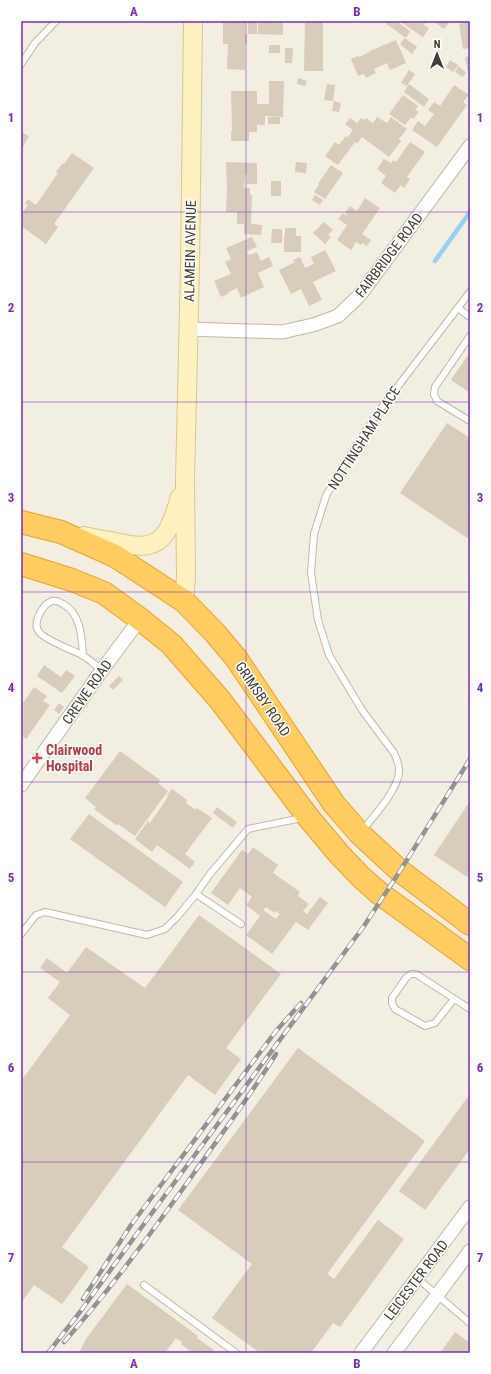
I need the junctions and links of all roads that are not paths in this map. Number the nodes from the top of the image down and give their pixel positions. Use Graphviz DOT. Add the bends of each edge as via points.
graph roads {
  1 [pos="56,21"];
  2 [pos="193,21"];
  3 [pos="21,64"];
  4 [pos="470,146"];
  5 [pos="470,292"];
  6 [pos="458,308"];
  7 [pos="470,317"];
  8 [pos="188,329"];
  9 [pos="470,336"];
  10 [pos="470,421"];
  11 [pos="185,480"];
  12 [pos="21,522"];
  13 [pos="61,532"];
  14 [pos="21,564"];
  15 [pos="184,601"];
  16 [pos="140,619"];
  17 [pos="83,656"];
  18 [pos="102,670"];
  19 [pos="21,785"];
  20 [pos="308,817"];
  21 [pos="360,834"];
  22 [pos="339,854"];
  23 [pos="196,894"];
  24 [pos="241,924"];
  25 [pos="470,924"];
  26 [pos="21,934"];
  27 [pos="470,959"];
  28 [pos="454,999"];
  29 [pos="470,1009"];
  30 [pos="470,1207"];
  31 [pos="470,1251"];
  32 [pos="417,1278"];
  33 [pos="144,1284"];
  34 [pos="437,1296"];
  35 [pos="470,1323"];
  36 [pos="236,1353"];
  37 [pos="361,1353"];
  38 [pos="394,1353"];
  1 -- 3 [label="lane" via="35,43"];
  2 -- 8 [label="street, ALAMEIN AVENUE"];
  4 -- 8 [label="street, FAIRBRIDGE ROAD" via="360,296 338,316 282,332"];
  5 -- 6 [label="lane, NOTTINGHAM PLACE"];
  6 -- 7 [label="lane"];
  6 -- 21 [label="lane, NOTTINGHAM PLACE" via="379,411 344,464 326,496 314,534 311,573 318,620 329,655 362,710 394,753 400,771 398,781 386,801"];
  8 -- 11 [label="street, ALAMEIN AVENUE"];
  9 -- 10 [label="lane" via="435,387 434,394 437,401"];
  11 -- 13 [label="street, ALAMEIN AVENUE" via="170,526 156,543 134,546"];
  11 -- 15 [label="street, ALAMEIN AVENUE"];
  12 -- 13 [label="highway, GRIMSBY ROAD"];
  13 -- 15 [label="highway, GRIMSBY ROAD" via="114,556"];
  14 -- 16 [label="highway" via="104,593"];
  15 -- 21 [label="highway, GRIMSBY ROAD" via="236,658 334,804"];
  16 -- 18 [label="street, CREWE ROAD"];
  16 -- 20 [label="highway" via="171,644 195,670"];
  17 -- 17 [label="lane" via="39,633 36,622 43,608 52,601 67,606 75,617 82,638"];
  17 -- 18 [label="lane"];
  18 -- 19 [label="street, CREWE ROAD"];
  20 -- 22 [label="highway"];
  20 -- 23 [label="lane" via="248,829"];
  21 -- 22 [label="highway"];
  21 -- 25 [label="highway, GRIMSBY ROAD" via="400,871"];
  22 -- 27 [label="highway" via="379,893"];
  23 -- 24 [label="lane"];
  23 -- 26 [label="lane" via="165,929 147,935 45,912 36,915"];
  28 -- 28 [label="lane" via="435,1023 425,1026 395,1009 392,1003 392,998 411,974 416,974"];
  28 -- 29 [label="lane"];
  30 -- 32 [label="street, LEICESTER ROAD"];
  31 -- 34 [label="street, LEICESTER ROAD"];
  32 -- 34 [label="lane"];
  32 -- 37 [label="street, LEICESTER ROAD"];
  33 -- 36 [label="lane"];
  34 -- 35 [label="lane"];
  34 -- 38 [label="street, LEICESTER ROAD"];
}
